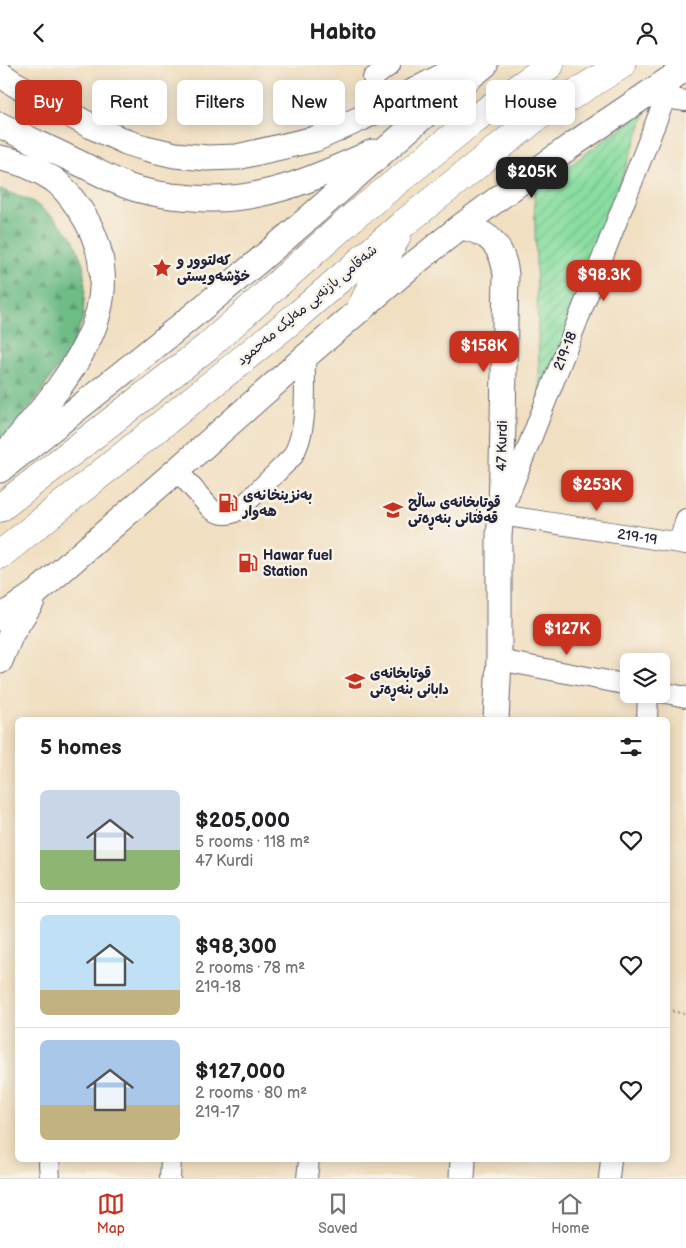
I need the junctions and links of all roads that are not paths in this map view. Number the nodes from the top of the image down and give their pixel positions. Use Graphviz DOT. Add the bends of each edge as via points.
graph roads {
  1 [pos="390,65"];
  2 [pos="464,65"];
  3 [pos="485,65"];
  4 [pos="550,65"];
  5 [pos="621,65"];
  6 [pos="0,74"];
  7 [pos="373,78"];
  8 [pos="675,80"];
  9 [pos="686,101"];
  10 [pos="0,125"];
  11 [pos="393,143"];
  12 [pos="0,158"];
  13 [pos="403,224"];
  14 [pos="460,227"];
  15 [pos="361,308"];
  16 [pos="305,357"];
  17 [pos="0,460"];
  18 [pos="0,470"];
  19 [pos="177,470"];
  20 [pos="0,508"];
  21 [pos="501,515"];
  22 [pos="686,519"];
  23 [pos="682,543"];
  24 [pos="0,555"];
  25 [pos="37,592"];
  26 [pos="0,618"];
  27 [pos="499,660"];
  28 [pos="0,661"];
  29 [pos="620,683"];
  30 [pos="670,694"];
  31 [pos="686,697"];
  32 [pos="647,703"];
  33 [pos="496,717"];
  34 [pos="646,717"];
  35 [pos="50,1162"];
  36 [pos="171,1162"];
  37 [pos="309,1162"];
  38 [pos="464,1162"];
  39 [pos="612,1162"];
  40 [pos="50,1178"];
  41 [pos="170,1178"];
  42 [pos="307,1178"];
  43 [pos="462,1178"];
  44 [pos="609,1178"];
  1 -- 7 [label="street"];
  2 -- 6 [label="main road" via="314,139 237,157 208,158 175,155 126,142"];
  3 -- 11 [label="main road"];
  4 -- 20 [label="highway" via="472,121 352,217 207,347"];
  5 -- 13 [label="highway, شەقامی بازنەیی مەلیک مەحمود" via="537,117"];
  8 -- 9 [label="street"];
  8 -- 14 [label="main road" via="559,155"];
  8 -- 21 [label="street, 219-18"];
  10 -- 11 [label="main road" via="131,187 213,199 238,198 293,185"];
  11 -- 18 [label="main road" via="283,241"];
  12 -- 17 [label="main road" via="32,168 53,180 70,196 96,240 102,260 103,281 94,326 86,345 69,373"];
  13 -- 15 [label="highway"];
  13 -- 24 [label="highway, شەقامی بازنەیی مەلیک مەحمود" via="299,314"];
  14 -- 15 [label="main road"];
  14 -- 21 [label="main road, 47 Kurdi" via="489,238 502,255 505,265"];
  15 -- 16 [label="main road"];
  16 -- 19 [label="main road"];
  16 -- 19 [label="street" via="300,441 292,457 241,508 232,514 221,515 211,509"];
  19 -- 25 [label="main road"];
  21 -- 23 [label="street, 219-19"];
  21 -- 27 [label="main road, 47 Kurdi"];
  22 -- 23 [label="street"];
  25 -- 26 [label="main road"];
  25 -- 28 [label="main road" via="11,634"];
  27 -- 29 [label="street"];
  27 -- 33 [label="main road, 47 Kurdi"];
  30 -- 31 [label="street"];
  32 -- 34 [label="street"];
  35 -- 40 [label="street"];
  36 -- 41 [label="street"];
  37 -- 42 [label="street"];
  38 -- 43 [label="main road"];
  39 -- 44 [label="street"];
}
